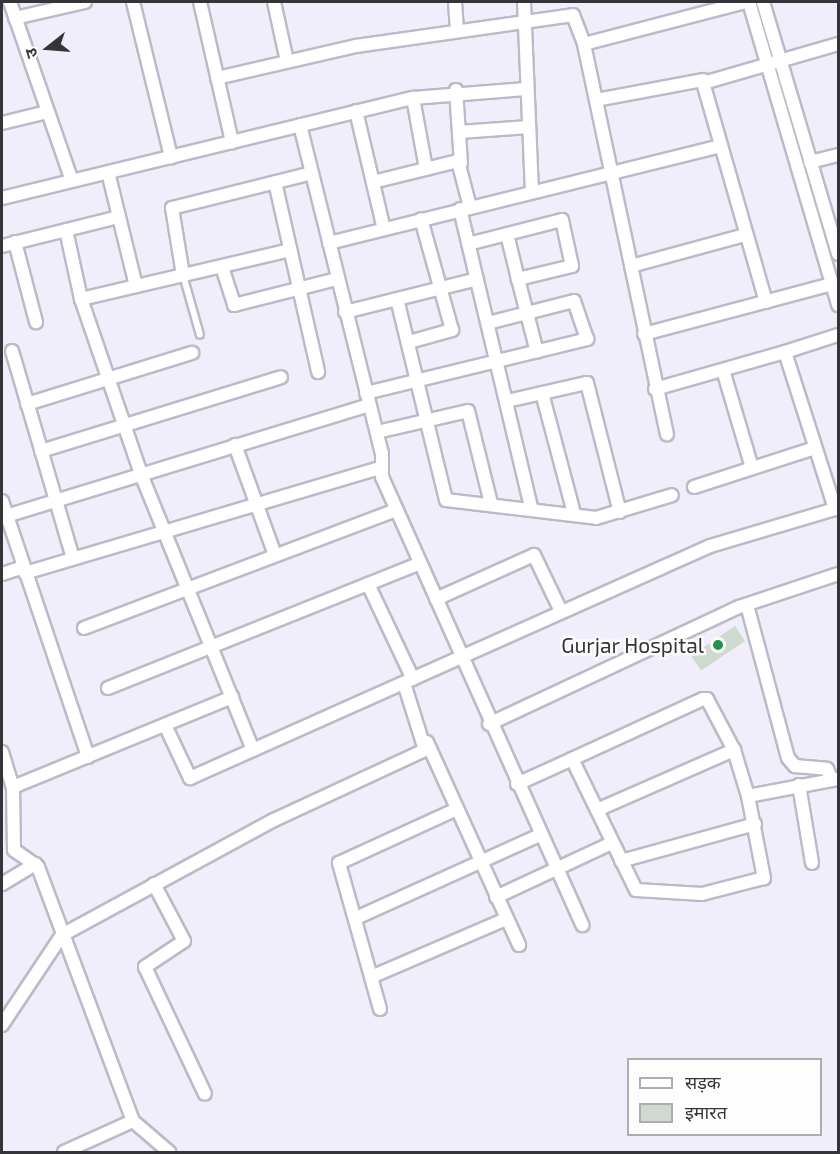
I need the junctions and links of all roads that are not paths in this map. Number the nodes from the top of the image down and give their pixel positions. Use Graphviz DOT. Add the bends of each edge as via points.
graph roads {
  1 [pos="10,2"];
  2 [pos="85,2"];
  3 [pos="133,2"];
  4 [pos="200,2"];
  5 [pos="274,2"];
  6 [pos="455,2"];
  7 [pos="524,2"];
  8 [pos="747,2"];
  9 [pos="763,2"];
  10 [pos="15,18"];
  11 [pos="524,23"];
  12 [pos="457,31"];
  13 [pos="584,44"];
  14 [pos="838,44"];
  15 [pos="780,59"];
  16 [pos="287,61"];
  17 [pos="765,63"];
  18 [pos="217,78"];
  19 [pos="704,80"];
  20 [pos="526,89"];
  21 [pos="456,90"];
  22 [pos="413,98"];
  23 [pos="596,100"];
  24 [pos="356,111"];
  25 [pos="47,112"];
  26 [pos="2,123"];
  27 [pos="300,125"];
  28 [pos="529,127"];
  29 [pos="459,132"];
  30 [pos="232,142"];
  31 [pos="718,147"];
  32 [pos="838,155"];
  33 [pos="171,157"];
  34 [pos="810,162"];
  35 [pos="461,163"];
  36 [pos="426,169"];
  37 [pos="108,172"];
  38 [pos="312,173"];
  39 [pos="611,174"];
  40 [pos="72,181"];
  41 [pos="275,182"];
  42 [pos="373,182"];
  43 [pos="532,192"];
  44 [pos="2,198"];
  45 [pos="465,208"];
  46 [pos="833,216"];
  47 [pos="118,217"];
  48 [pos="422,219"];
  49 [pos="813,220"];
  50 [pos="384,229"];
  51 [pos="66,230"];
  52 [pos="507,234"];
  53 [pos="745,235"];
  54 [pos="15,242"];
  55 [pos="329,243"];
  56 [pos="468,244"];
  57 [pos="2,246"];
  58 [pos="290,250"];
  59 [pos="838,254"];
  60 [pos="631,266"];
  61 [pos="222,267"];
  62 [pos="183,275"];
  63 [pos="338,279"];
  64 [pos="477,279"];
  65 [pos="518,279"];
  66 [pos="832,284"];
  67 [pos="136,286"];
  68 [pos="299,288"];
  69 [pos="440,288"];
  70 [pos="81,299"];
  71 [pos="397,299"];
  72 [pos="766,302"];
  73 [pos="838,305"];
  74 [pos="345,312"];
  75 [pos="527,314"];
  76 [pos="36,322"];
  77 [pos="488,323"];
  78 [pos="200,334"];
  79 [pos="644,334"];
  80 [pos="838,335"];
  81 [pos="409,342"];
  82 [pos="12,351"];
  83 [pos="537,352"];
  84 [pos="785,352"];
  85 [pos="192,353"];
  86 [pos="498,362"];
  87 [pos="723,370"];
  88 [pos="318,372"];
  89 [pos="281,377"];
  90 [pos="107,379"];
  91 [pos="418,381"];
  92 [pos="655,389"];
  93 [pos="542,393"];
  94 [pos="368,399"];
  95 [pos="507,401"];
  96 [pos="27,404"];
  97 [pos="425,420"];
  98 [pos="123,425"];
  99 [pos="377,432"];
  100 [pos="667,434"];
  101 [pos="235,445"];
  102 [pos="815,448"];
  103 [pos="41,451"];
  104 [pos="380,464"];
  105 [pos="752,468"];
  106 [pos="141,474"];
  107 [pos="694,487"];
  108 [pos="672,495"];
  109 [pos="2,501"];
  110 [pos="55,501"];
  111 [pos="256,502"];
  112 [pos="491,503"];
  113 [pos="531,508"];
  114 [pos="837,508"];
  115 [pos="396,510"];
  116 [pos="620,512"];
  117 [pos="574,513"];
  118 [pos="6,516"];
  119 [pos="164,530"];
  120 [pos="275,555"];
  121 [pos="73,558"];
  122 [pos="420,563"];
  123 [pos="24,570"];
  124 [pos="2,574"];
  125 [pos="838,574"];
  126 [pos="368,584"];
  127 [pos="187,589"];
  128 [pos="436,598"];
  129 [pos="747,605"];
  130 [pos="561,611"];
  131 [pos="84,628"];
  132 [pos="211,646"];
  133 [pos="462,657"];
  134 [pos="408,681"];
  135 [pos="108,688"];
  136 [pos="232,697"];
  137 [pos="489,724"];
  138 [pos="165,725"];
  139 [pos="427,742"];
  140 [pos="253,750"];
  141 [pos="734,750"];
  142 [pos="2,752"];
  143 [pos="88,757"];
  144 [pos="572,759"];
  145 [pos="835,780"];
  146 [pos="517,784"];
  147 [pos="800,785"];
  148 [pos="13,787"];
  149 [pos="748,796"];
  150 [pos="457,809"];
  151 [pos="597,810"];
  152 [pos="755,824"];
  153 [pos="540,835"];
  154 [pos="612,843"];
  155 [pos="621,861"];
  156 [pos="480,862"];
  157 [pos="812,863"];
  158 [pos="35,864"];
  159 [pos="556,869"];
  160 [pos="2,884"];
  161 [pos="154,884"];
  162 [pos="496,897"];
  163 [pos="356,918"];
  164 [pos="506,918"];
  165 [pos="582,925"];
  166 [pos="62,935"];
  167 [pos="519,945"];
  168 [pos="371,977"];
  169 [pos="380,1009"];
  170 [pos="2,1025"];
  171 [pos="205,1094"];
  172 [pos="133,1120"];
  173 [pos="64,1152"];
  174 [pos="168,1152"];
  1 -- 10 [label="street"];
  2 -- 10 [label="street"];
  3 -- 33 [label="street"];
  4 -- 18 [label="street"];
  5 -- 16 [label="street"];
  6 -- 12 [label="street"];
  7 -- 11 [label="street"];
  8 -- 13 [label="street"];
  8 -- 17 [label="street"];
  9 -- 15 [label="street"];
  10 -- 25 [label="street"];
  11 -- 12 [label="street"];
  11 -- 13 [label="street" via="573,15"];
  11 -- 20 [label="street"];
  12 -- 16 [label="street"];
  13 -- 23 [label="street"];
  14 -- 15 [label="street"];
  15 -- 17 [label="street"];
  15 -- 34 [label="street"];
  16 -- 18 [label="street"];
  17 -- 19 [label="street"];
  17 -- 49 [label="street"];
  18 -- 30 [label="street"];
  19 -- 23 [label="street"];
  19 -- 31 [label="street"];
  20 -- 21 [label="street"];
  20 -- 28 [label="street"];
  21 -- 22 [label="street"];
  21 -- 29 [label="street"];
  22 -- 24 [label="street"];
  22 -- 36 [label="street"];
  23 -- 39 [label="street"];
  24 -- 27 [label="street"];
  24 -- 42 [label="street"];
  25 -- 26 [label="street"];
  25 -- 40 [label="street"];
  27 -- 30 [label="street"];
  27 -- 38 [label="street"];
  28 -- 29 [label="street"];
  28 -- 43 [label="street"];
  29 -- 35 [label="street"];
  30 -- 33 [label="street"];
  31 -- 39 [label="street"];
  31 -- 53 [label="street"];
  32 -- 34 [label="street"];
  33 -- 37 [label="street"];
  34 -- 46 [label="street"];
  35 -- 36 [label="street"];
  35 -- 45 [label="street"];
  36 -- 42 [label="street"];
  37 -- 40 [label="street"];
  37 -- 47 [label="street"];
  38 -- 41 [label="street"];
  38 -- 55 [label="street"];
  39 -- 43 [label="street"];
  39 -- 60 [label="street"];
  40 -- 44 [label="street"];
  41 -- 58 [label="street"];
  41 -- 62 [label="street" via="172,208"];
  42 -- 50 [label="street"];
  43 -- 45 [label="street"];
  45 -- 48 [label="street"];
  45 -- 56 [label="street"];
  46 -- 49 [label="street"];
  46 -- 59 [label="street"];
  47 -- 51 [label="street"];
  47 -- 67 [label="street"];
  48 -- 50 [label="street"];
  48 -- 69 [label="street"];
  49 -- 66 [label="street"];
  50 -- 55 [label="street"];
  51 -- 54 [label="street"];
  51 -- 70 [label="street"];
  52 -- 56 [label="street"];
  52 -- 65 [label="street"];
  52 -- 65 [label="street" via="563,222 573,266"];
  53 -- 60 [label="street"];
  53 -- 72 [label="street"];
  54 -- 57 [label="street"];
  54 -- 76 [label="street"];
  55 -- 63 [label="street"];
  56 -- 64 [label="street"];
  58 -- 61 [label="street"];
  58 -- 68 [label="street"];
  60 -- 79 [label="street"];
  61 -- 62 [label="street"];
  61 -- 68 [label="street" via="234,305"];
  62 -- 67 [label="street"];
  62 -- 78 [label="lane"];
  63 -- 68 [label="street"];
  63 -- 74 [label="street"];
  64 -- 69 [label="street"];
  64 -- 77 [label="street"];
  65 -- 75 [label="street"];
  66 -- 72 [label="street"];
  66 -- 73 [label="street"];
  67 -- 70 [label="street"];
  68 -- 88 [label="street"];
  69 -- 71 [label="street"];
  69 -- 81 [label="street" via="451,332"];
  70 -- 90 [label="street"];
  71 -- 74 [label="street"];
  71 -- 81 [label="street"];
  72 -- 79 [label="street"];
  74 -- 94 [label="street"];
  75 -- 77 [label="street"];
  75 -- 83 [label="street"];
  75 -- 83 [label="street" via="579,305 587,340"];
  77 -- 86 [label="street"];
  79 -- 92 [label="street"];
  80 -- 84 [label="street"];
  81 -- 91 [label="street"];
  82 -- 96 [label="street"];
  83 -- 86 [label="street"];
  84 -- 87 [label="street"];
  84 -- 102 [label="street"];
  85 -- 90 [label="street"];
  86 -- 91 [label="street"];
  86 -- 95 [label="street"];
  87 -- 92 [label="street"];
  87 -- 105 [label="street"];
  89 -- 98 [label="street"];
  90 -- 96 [label="street"];
  90 -- 98 [label="street"];
  91 -- 94 [label="street"];
  91 -- 97 [label="street"];
  92 -- 100 [label="street"];
  93 -- 95 [label="street"];
  93 -- 116 [label="street" via="589,386"];
  93 -- 117 [label="street"];
  94 -- 99 [label="street"];
  94 -- 101 [label="street" via="355,409"];
  95 -- 113 [label="street"];
  96 -- 103 [label="street"];
  97 -- 99 [label="street"];
  97 -- 112 [label="street" via="444,498"];
  97 -- 112 [label="street" via="470,414"];
  98 -- 103 [label="street"];
  98 -- 106 [label="street"];
  99 -- 104 [label="street"];
  101 -- 106 [label="street"];
  101 -- 111 [label="street"];
  102 -- 105 [label="street"];
  102 -- 114 [label="street"];
  103 -- 110 [label="street"];
  104 -- 111 [label="street"];
  104 -- 115 [label="street"];
  105 -- 107 [label="street"];
  106 -- 110 [label="street"];
  106 -- 119 [label="street"];
  108 -- 116 [label="street"];
  109 -- 118 [label="street"];
  110 -- 118 [label="street"];
  110 -- 121 [label="street"];
  111 -- 119 [label="street"];
  111 -- 120 [label="street"];
  112 -- 113 [label="street"];
  113 -- 117 [label="street"];
  114 -- 130 [label="street" via="710,546"];
  115 -- 120 [label="street"];
  115 -- 122 [label="street"];
  116 -- 117 [label="street" via="596,518"];
  118 -- 123 [label="street"];
  119 -- 121 [label="street"];
  119 -- 127 [label="street"];
  120 -- 127 [label="street"];
  121 -- 123 [label="street"];
  122 -- 126 [label="street"];
  122 -- 128 [label="street"];
  123 -- 124 [label="street"];
  123 -- 143 [label="street"];
  125 -- 129 [label="street"];
  126 -- 132 [label="street"];
  126 -- 134 [label="street"];
  127 -- 131 [label="street"];
  127 -- 132 [label="street"];
  128 -- 130 [label="street" via="534,555"];
  128 -- 133 [label="street"];
  129 -- 137 [label="street"];
  129 -- 145 [label="street" via="788,758 795,766 827,769"];
  130 -- 133 [label="street"];
  132 -- 135 [label="street"];
  132 -- 136 [label="street"];
  133 -- 134 [label="street"];
  133 -- 137 [label="street"];
  134 -- 139 [label="street"];
  134 -- 140 [label="street"];
  136 -- 138 [label="street"];
  136 -- 140 [label="street"];
  137 -- 146 [label="street"];
  138 -- 140 [label="street" via="188,778"];
  138 -- 143 [label="street"];
  139 -- 150 [label="street"];
  139 -- 161 [label="street" via="425,750"];
  141 -- 144 [label="street" via="703,699"];
  141 -- 149 [label="street"];
  141 -- 151 [label="street"];
  142 -- 148 [label="street"];
  143 -- 148 [label="street"];
  144 -- 146 [label="street"];
  144 -- 151 [label="street"];
  145 -- 147 [label="street"];
  146 -- 153 [label="street"];
  147 -- 149 [label="street"];
  147 -- 157 [label="street"];
  148 -- 158 [label="street" via="14,850"];
  149 -- 152 [label="street"];
  150 -- 156 [label="street"];
  150 -- 163 [label="street" via="339,863"];
  151 -- 154 [label="street"];
  152 -- 155 [label="street"];
  152 -- 155 [label="street" via="765,875 760,879 702,894 642,893"];
  153 -- 156 [label="street"];
  153 -- 159 [label="street"];
  154 -- 155 [label="street"];
  154 -- 159 [label="street"];
  156 -- 162 [label="street"];
  156 -- 163 [label="street"];
  158 -- 160 [label="street"];
  158 -- 166 [label="street"];
  159 -- 162 [label="street"];
  159 -- 165 [label="street"];
  161 -- 166 [label="street"];
  161 -- 171 [label="street" via="184,941 145,967"];
  162 -- 164 [label="street"];
  163 -- 168 [label="street"];
  164 -- 167 [label="street"];
  164 -- 168 [label="street"];
  166 -- 170 [label="street"];
  166 -- 172 [label="street"];
  168 -- 169 [label="street"];
  172 -- 173 [label="street"];
  172 -- 174 [label="street"];
}
